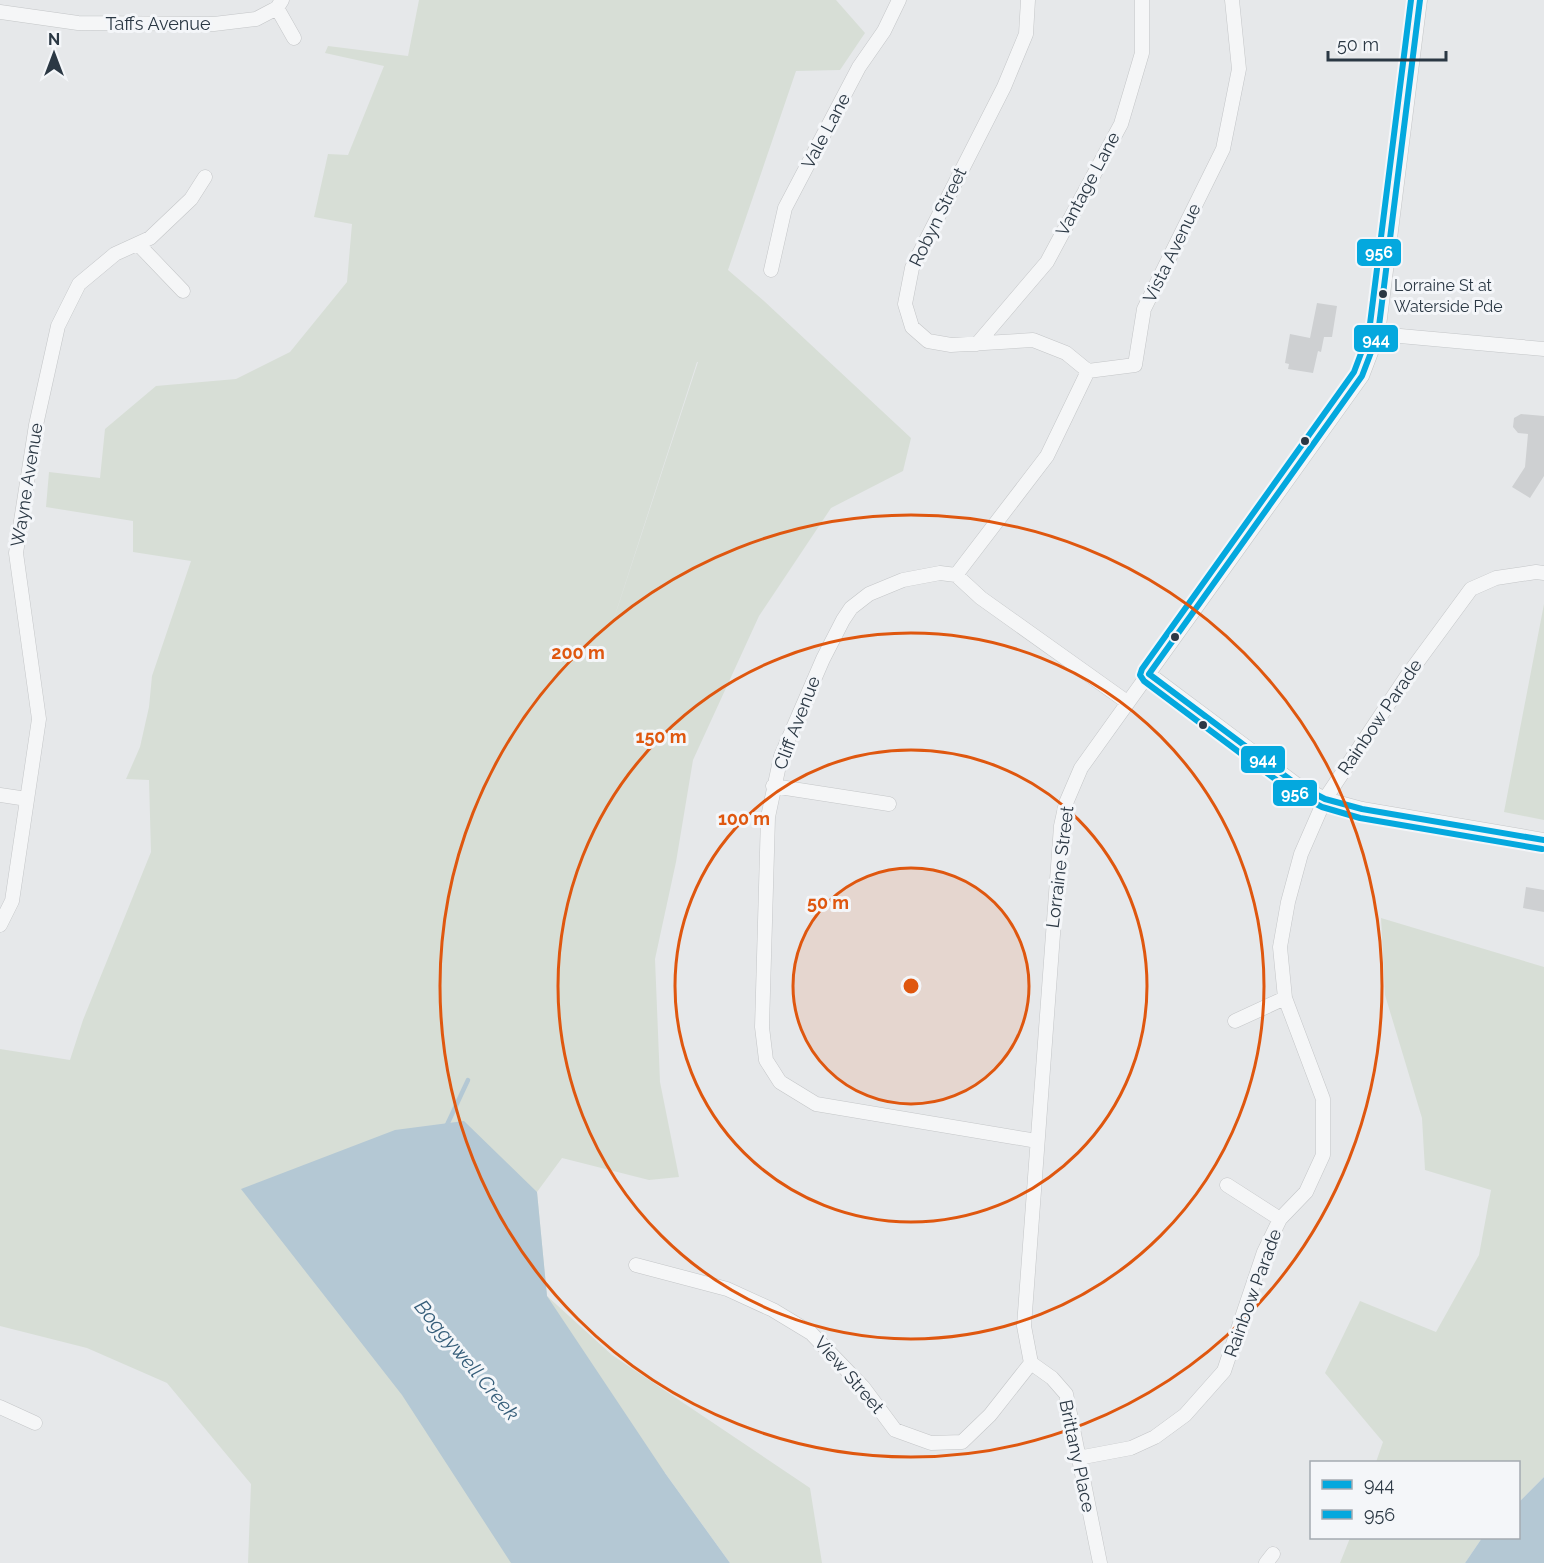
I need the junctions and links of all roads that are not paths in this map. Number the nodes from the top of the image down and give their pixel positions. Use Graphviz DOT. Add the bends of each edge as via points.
graph roads {
  1 [pos="899,0"];
  2 [pos="1028,0"];
  3 [pos="1142,0"];
  4 [pos="1232,0"];
  5 [pos="1420,0"];
  6 [pos="280,4"];
  7 [pos="0,12"];
  8 [pos="294,38"];
  9 [pos="205,177"];
  10 [pos="138,243"];
  11 [pos="771,270"];
  12 [pos="183,291"];
  13 [pos="1378,334"];
  14 [pos="977,344"];
  15 [pos="1544,349"];
  16 [pos="1088,371"];
  17 [pos="1544,573"];
  18 [pos="956,575"];
  19 [pos="1149,674"];
  20 [pos="1127,702"];
  21 [pos="773,786"];
  22 [pos="0,795"];
  23 [pos="27,799"];
  24 [pos="1325,799"];
  25 [pos="889,804"];
  26 [pos="1544,840"];
  27 [pos="0,925"];
  28 [pos="1285,998"];
  29 [pos="1235,1020"];
  30 [pos="1037,1141"];
  31 [pos="1227,1185"];
  32 [pos="1280,1219"];
  33 [pos="636,1265"];
  34 [pos="1030,1363"];
  35 [pos="0,1407"];
  36 [pos="35,1423"];
  37 [pos="1078,1458"];
  38 [pos="1100,1563"];
  1 -- 11 [label="street, Vale Lane" via="785,208"];
  2 -- 14 [label="street, Robyn Street" via="1026,34 1004,87 912,268 905,304 912,327 928,341"];
  3 -- 14 [label="street, Vantage Lane" via="1142,53 1121,124 1047,262"];
  4 -- 16 [label="street, Vista Avenue" via="1239,69 1223,149 1144,309 1135,365"];
  5 -- 13 [label="street, Lorraine Street"];
  6 -- 7 [label="street, Taffs Avenue" via="256,19 214,24 78,23"];
  6 -- 8 [label="street, Taffs Avenue"];
  9 -- 10 [label="street, Wayne Avenue" via="173,219"];
  10 -- 12 [label="street"];
  10 -- 23 [label="street, Wayne Avenue" via="115,254 79,284 58,326 36,425 16,553 39,719"];
  13 -- 15 [label="street"];
  13 -- 19 [label="street, Lorraine Street" via="1362,375"];
  14 -- 16 [label="street, Robyn Street" via="1033,340 1066,352"];
  16 -- 18 [label="street" via="1047,456"];
  17 -- 24 [label="street, Rainbow Parade" via="1496,578 1471,589"];
  18 -- 20 [label="street" via="981,598"];
  18 -- 21 [label="street, Cliff Avenue" via="940,573 894,583 868,594 851,608 823,658 790,734"];
  19 -- 20 [label="street, Lorraine Street"];
  19 -- 24 [label="street" via="1296,784"];
  20 -- 30 [label="street, Lorraine Street" via="1081,768 1061,826"];
  21 -- 25 [label="street"];
  21 -- 30 [label="street, Cliff Avenue" via="768,817 762,1027 766,1060 780,1082 816,1104"];
  22 -- 23 [label="street"];
  23 -- 27 [label="street, Wayne Avenue" via="12,901"];
  24 -- 26 [label="street" via="1362,809"];
  24 -- 28 [label="street, Rainbow Parade" via="1301,854 1288,902 1280,947"];
  28 -- 29 [label="street"];
  28 -- 32 [label="street, Rainbow Parade" via="1323,1099 1323,1155 1306,1192"];
  30 -- 34 [label="street, Lorraine Street" via="1024,1326"];
  31 -- 32 [label="street, Rainbow Parade"];
  32 -- 37 [label="street, Rainbow Parade" via="1264,1252 1224,1371 1185,1415 1155,1437 1131,1448"];
  33 -- 34 [label="street, View Street" via="727,1289 773,1310 811,1333 863,1387 895,1430 932,1443 962,1442 990,1415"];
  34 -- 37 [label="street, Brittany Place" via="1066,1394"];
  35 -- 36 [label="street"];
  37 -- 38 [label="street, Brittany Place"];
}
